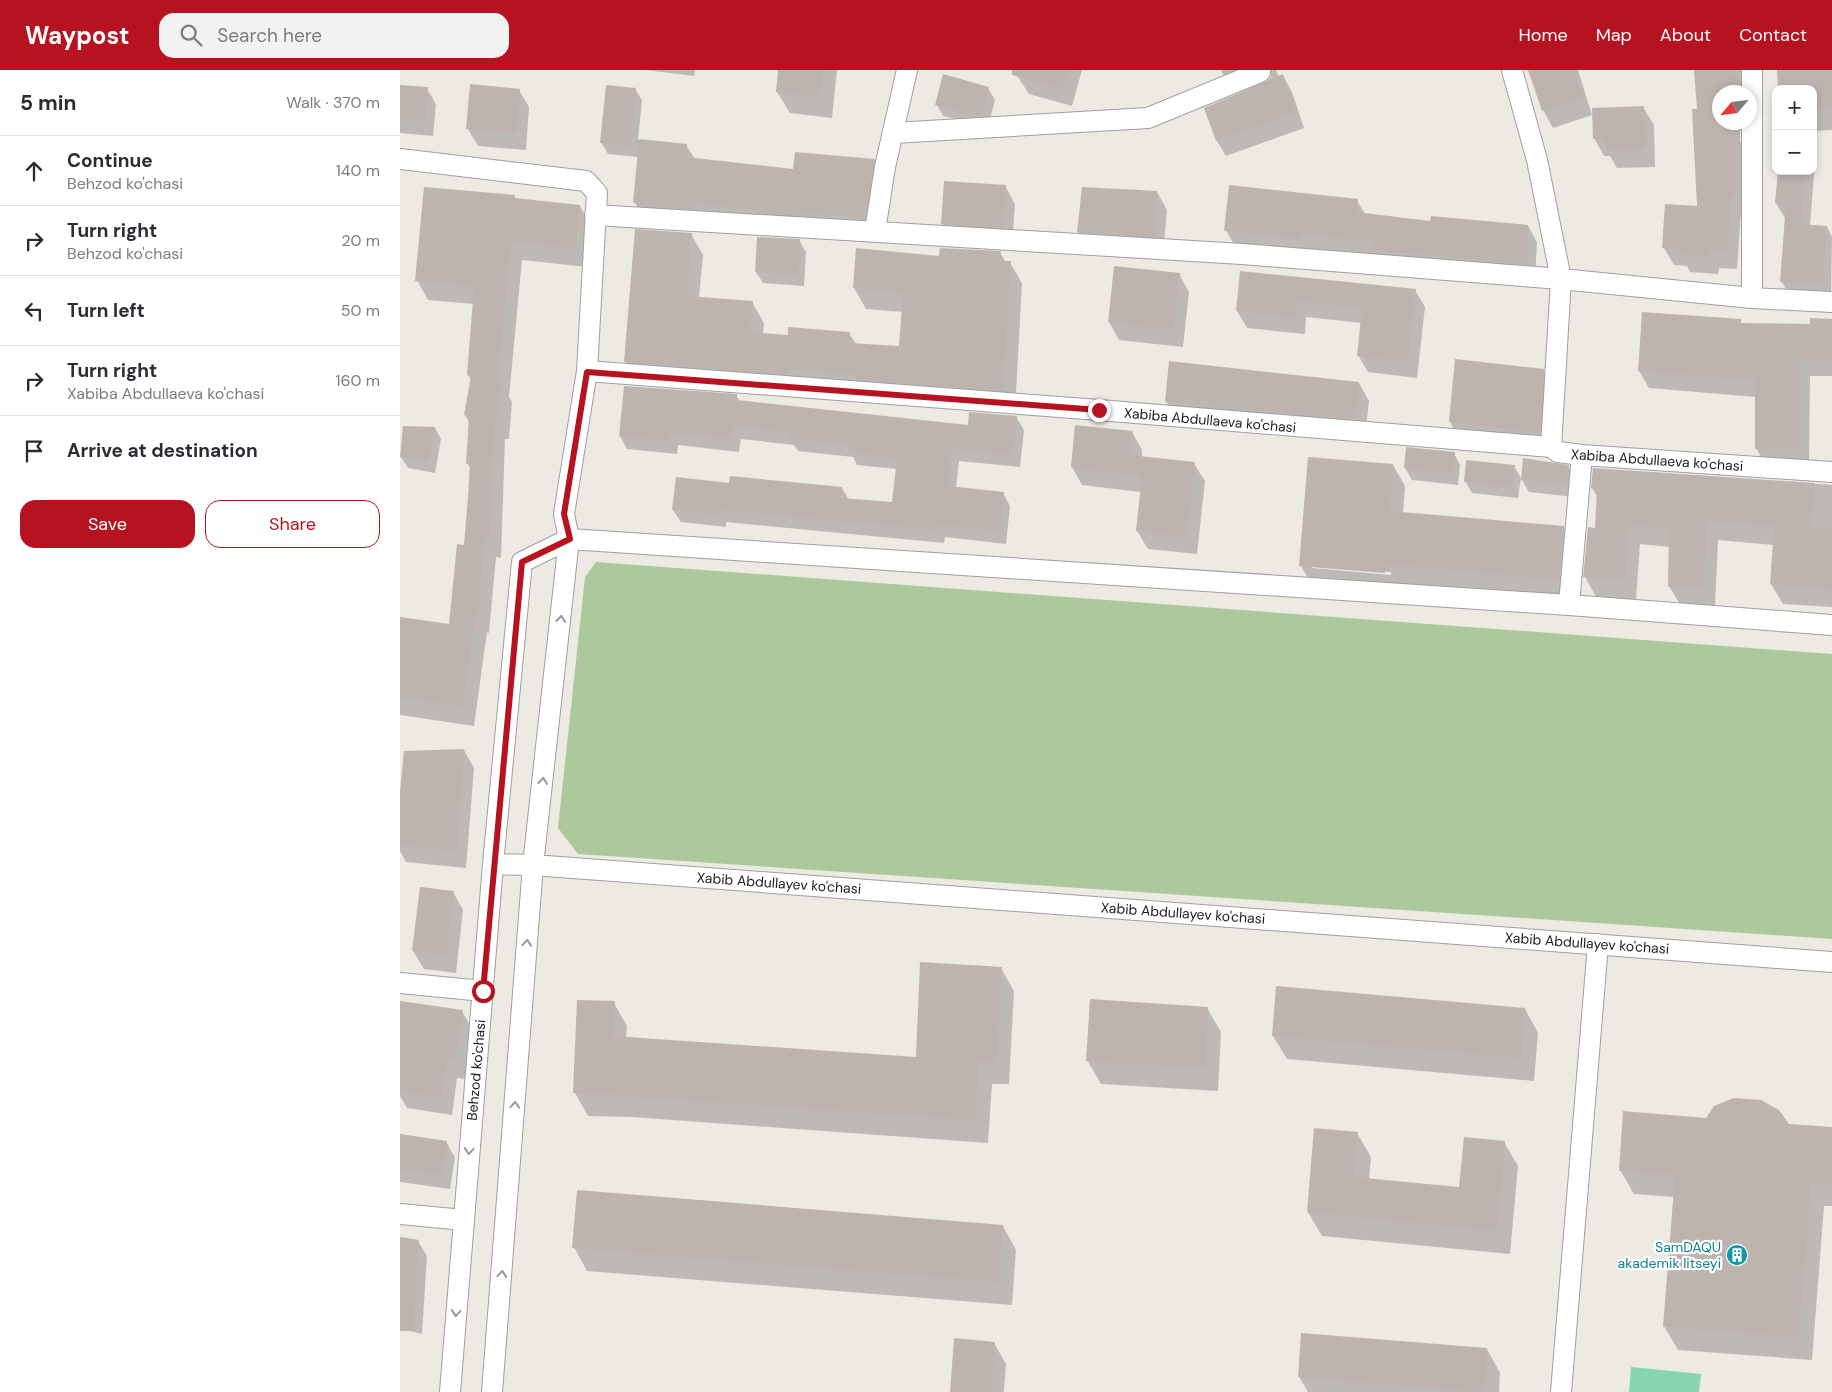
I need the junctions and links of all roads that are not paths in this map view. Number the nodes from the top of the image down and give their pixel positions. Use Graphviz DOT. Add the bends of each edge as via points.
graph roads {
  1 [pos="907,70"];
  2 [pos="1512,70"];
  3 [pos="1752,70"];
  4 [pos="1260,72"];
  5 [pos="893,133"];
  6 [pos="400,159"];
  7 [pos="595,214"];
  8 [pos="875,231"];
  9 [pos="1561,279"];
  10 [pos="1752,298"];
  11 [pos="1832,302"];
  12 [pos="587,372"];
  13 [pos="1551,448"];
  14 [pos="1582,454"];
  15 [pos="1832,472"];
  16 [pos="570,539"];
  17 [pos="1569,604"];
  18 [pos="1832,625"];
  19 [pos="493,864"];
  20 [pos="533,865"];
  21 [pos="1598,944"];
  22 [pos="1832,962"];
  23 [pos="400,983"];
  24 [pos="483,991"];
  25 [pos="400,1214"];
  26 [pos="464,1220"];
  27 [pos="450,1392"];
  28 [pos="492,1392"];
  29 [pos="1561,1392"];
  1 -- 5 [label="street"];
  2 -- 9 [label="street" via="1537,160"];
  3 -- 10 [label="street"];
  4 -- 5 [label="street" via="1148,118"];
  5 -- 8 [label="street"];
  6 -- 7 [label="street" via="586,181 596,193"];
  7 -- 8 [label="street"];
  7 -- 12 [label="street"];
  8 -- 9 [label="street" via="1242,254"];
  9 -- 10 [label="street"];
  9 -- 13 [label="street"];
  10 -- 11 [label="street"];
  12 -- 13 [label="street, Xabiba Abdullaeva ko'chasi"];
  12 -- 16 [label="street" via="564,514"];
  13 -- 14 [label="street, Xabiba Abdullaeva ko'chasi" via="1558,452"];
  14 -- 15 [label="street, Xabiba Abdullaeva ko'chasi"];
  14 -- 17 [label="street"];
  16 -- 17 [label="street"];
  16 -- 19 [label="street, Behzod ko'chasi" via="522,562"];
  20 -- 16 [label="street, one-way"];
  17 -- 18 [label="street"];
  19 -- 20 [label="street, Xabib Abdullayev ko'chasi"];
  19 -- 24 [label="street, Behzod ko'chasi"];
  20 -- 21 [label="street, Xabib Abdullayev ko'chasi"];
  28 -- 20 [label="street, one-way"];
  21 -- 22 [label="street, Xabib Abdullayev ko'chasi"];
  21 -- 29 [label="street"];
  23 -- 24 [label="street"];
  24 -- 26 [label="street, Behzod ko'chasi, one-way"];
  25 -- 26 [label="street"];
  26 -- 27 [label="street, Behzod ko'chasi, one-way"];
}
